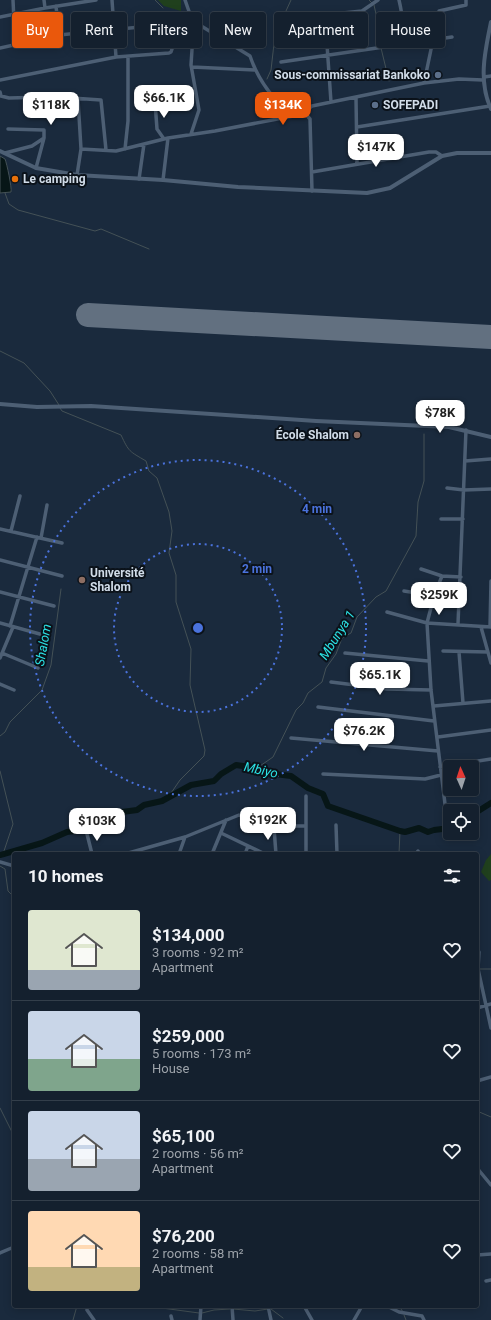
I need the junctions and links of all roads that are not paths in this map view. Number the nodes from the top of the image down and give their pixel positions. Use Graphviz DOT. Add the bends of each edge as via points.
graph roads {
  1 [pos="13,0"];
  2 [pos="44,0"];
  3 [pos="96,0"];
  4 [pos="112,0"];
  5 [pos="185,0"];
  6 [pos="378,0"];
  7 [pos="399,0"];
  8 [pos="466,0"];
  9 [pos="72,2"];
  10 [pos="56,6"];
  11 [pos="45,8"];
  12 [pos="14,12"];
  13 [pos="24,12"];
  14 [pos="57,12"];
  15 [pos="113,12"];
  16 [pos="189,12"];
  17 [pos="355,12"];
  18 [pos="402,12"];
  19 [pos="438,12"];
  20 [pos="12,14"];
  21 [pos="0,17"];
  22 [pos="491,22"];
  23 [pos="202,26"];
  24 [pos="452,37"];
  25 [pos="445,38"];
  26 [pos="12,44"];
  27 [pos="0,48"];
  28 [pos="115,48"];
  29 [pos="172,48"];
  30 [pos="193,48"];
  31 [pos="327,48"];
  32 [pos="376,48"];
  33 [pos="431,48"];
  34 [pos="328,55"];
  35 [pos="116,57"];
  36 [pos="128,57"];
  37 [pos="281,62"];
  38 [pos="192,67"];
  39 [pos="255,70"];
  40 [pos="491,76"];
  41 [pos="483,78"];
  42 [pos="0,80"];
  43 [pos="424,83"];
  44 [pos="0,92"];
  45 [pos="46,96"];
  46 [pos="72,98"];
  47 [pos="356,98"];
  48 [pos="78,99"];
  49 [pos="155,102"];
  50 [pos="331,102"];
  51 [pos="490,107"];
  52 [pos="304,112"];
  53 [pos="293,116"];
  54 [pos="357,127"];
  55 [pos="8,129"];
  56 [pos="191,134"];
  57 [pos="44,138"];
  58 [pos="166,138"];
  59 [pos="144,144"];
  60 [pos="81,149"];
  61 [pos="125,149"];
  62 [pos="106,150"];
  63 [pos="0,151"];
  64 [pos="5,153"];
  65 [pos="491,153"];
  66 [pos="442,156"];
  67 [pos="357,163"];
  68 [pos="36,168"];
  69 [pos="312,172"];
  70 [pos="77,176"];
  71 [pos="139,179"];
  72 [pos="163,180"];
  73 [pos="312,191"];
  74 [pos="0,404"];
  75 [pos="466,430"];
  76 [pos="491,437"];
  77 [pos="491,460"];
  78 [pos="465,461"];
  79 [pos="447,488"];
  80 [pos="491,489"];
  81 [pos="464,490"];
  82 [pos="20,496"];
  83 [pos="47,505"];
  84 [pos="441,519"];
  85 [pos="463,519"];
  86 [pos="0,529"];
  87 [pos="11,531"];
  88 [pos="39,538"];
  89 [pos="62,544"];
  90 [pos="0,560"];
  91 [pos="29,567"];
  92 [pos="421,569"];
  93 [pos="62,576"];
  94 [pos="442,576"];
  95 [pos="461,578"];
  96 [pos="491,581"];
  97 [pos="404,591"];
  98 [pos="0,592"];
  99 [pos="434,596"];
  100 [pos="20,597"];
  101 [pos="460,600"];
  102 [pos="54,606"];
  103 [pos="387,612"];
  104 [pos="0,623"];
  105 [pos="427,623"];
  106 [pos="458,624"];
  107 [pos="12,626"];
  108 [pos="481,627"];
  109 [pos="491,627"];
  110 [pos="47,636"];
  111 [pos="443,651"];
  112 [pos="459,652"];
  113 [pos="488,652"];
  114 [pos="2,653"];
  115 [pos="345,653"];
  116 [pos="0,658"];
  117 [pos="428,661"];
  118 [pos="491,663"];
  119 [pos="38,668"];
  120 [pos="331,682"];
  121 [pos="0,684"];
  122 [pos="14,690"];
  123 [pos="431,690"];
  124 [pos="491,701"];
  125 [pos="463,703"];
  126 [pos="434,706"];
  127 [pos="318,707"];
  128 [pos="434,721"];
  129 [pos="491,730"];
  130 [pos="438,737"];
  131 [pos="291,738"];
  132 [pos="438,750"];
  133 [pos="491,759"];
  134 [pos="440,767"];
  135 [pos="324,774"];
  136 [pos="441,775"];
  137 [pos="306,796"];
  138 [pos="445,804"];
  139 [pos="226,820"];
  140 [pos="336,825"];
  141 [pos="305,826"];
  142 [pos="274,828"];
  143 [pos="221,833"];
  144 [pos="87,834"];
  145 [pos="185,838"];
  146 [pos="248,846"];
  147 [pos="150,848"];
  148 [pos="92,852"];
  149 [pos="133,852"];
  150 [pos="149,852"];
  151 [pos="180,852"];
  152 [pos="213,852"];
  153 [pos="246,852"];
  154 [pos="261,852"];
  155 [pos="276,852"];
  156 [pos="306,852"];
  157 [pos="337,852"];
  158 [pos="0,862"];
  159 [pos="12,865"];
  160 [pos="479,974"];
  161 [pos="491,1004"];
  162 [pos="486,1005"];
  163 [pos="479,1007"];
  164 [pos="491,1028"];
  165 [pos="491,1077"];
  166 [pos="479,1080"];
  167 [pos="479,1174"];
  168 [pos="491,1185"];
  169 [pos="12,1248"];
  170 [pos="0,1252"];
  171 [pos="491,1254"];
  172 [pos="479,1256"];
  173 [pos="201,1308"];
  174 [pos="232,1308"];
  175 [pos="268,1308"];
  176 [pos="305,1308"];
  177 [pos="361,1308"];
  178 [pos="391,1308"];
  179 [pos="87,1310"];
  180 [pos="94,1320"];
  181 [pos="200,1320"];
  182 [pos="233,1320"];
  183 [pos="271,1320"];
  184 [pos="312,1320"];
  185 [pos="354,1320"];
  186 [pos="424,1320"];
  1 -- 12 [label="street"];
  2 -- 11 [label="street"];
  3 -- 9 [label="street"];
  4 -- 15 [label="street"];
  5 -- 16 [label="street"];
  6 -- 17 [label="street" via="362,11"];
  7 -- 18 [label="street"];
  8 -- 19 [label="street" via="466,5"];
  9 -- 10 [label="street"];
  10 -- 11 [label="street"];
  10 -- 14 [label="street"];
  11 -- 13 [label="street"];
  20 -- 21 [label="street"];
  22 -- 41 [label="street"];
  23 -- 39 [label="street" via="250,56"];
  24 -- 25 [label="street"];
  26 -- 27 [label="street"];
  28 -- 35 [label="street"];
  29 -- 36 [label="street" via="169,53"];
  30 -- 38 [label="street"];
  31 -- 34 [label="street"];
  32 -- 34 [label="street"];
  33 -- 43 [label="street"];
  34 -- 37 [label="street"];
  34 -- 50 [label="street"];
  35 -- 36 [label="street"];
  35 -- 42 [label="street"];
  36 -- 61 [label="street" via="128,120"];
  38 -- 39 [label="street"];
  38 -- 56 [label="street" via="199,110"];
  39 -- 53 [label="street" via="264,86"];
  40 -- 41 [label="street"];
  41 -- 43 [label="street"];
  41 -- 51 [label="street"];
  43 -- 47 [label="street"];
  44 -- 45 [label="street" via="1,96 9,98"];
  46 -- 48 [label="street"];
  47 -- 50 [label="street"];
  47 -- 54 [label="street"];
  48 -- 60 [label="street"];
  48 -- 62 [label="street" via="101,100"];
  49 -- 58 [label="street" via="157,129"];
  50 -- 52 [label="street" via="312,106"];
  51 -- 54 [label="street"];
  52 -- 53 [label="street"];
  52 -- 69 [label="street" via="310,119"];
  53 -- 56 [label="street"];
  54 -- 67 [label="street"];
  55 -- 57 [label="street" via="44,130"];
  56 -- 58 [label="street"];
  57 -- 64 [label="street" via="32,146"];
  57 -- 68 [label="street"];
  58 -- 59 [label="street"];
  58 -- 72 [label="street"];
  59 -- 61 [label="street"];
  59 -- 71 [label="street"];
  60 -- 62 [label="street"];
  60 -- 70 [label="street"];
  61 -- 62 [label="street"];
  63 -- 64 [label="street"];
  64 -- 68 [label="street"];
  65 -- 66 [label="street" via="457,153"];
  66 -- 67 [label="street" via="436,152 429,152"];
  66 -- 73 [label="street" via="390,188 367,192"];
  67 -- 69 [label="street"];
  68 -- 70 [label="street"];
  69 -- 73 [label="street"];
  70 -- 71 [label="street"];
  71 -- 72 [label="street"];
  72 -- 73 [label="street" via="238,188"];
  74 -- 75 [label="street" via="91,406"];
  75 -- 76 [label="street"];
  75 -- 78 [label="street"];
  77 -- 78 [label="street"];
  78 -- 81 [label="street"];
  79 -- 81 [label="street"];
  80 -- 81 [label="street"];
  81 -- 85 [label="street"];
  82 -- 87 [label="street"];
  83 -- 88 [label="street"];
  84 -- 85 [label="street"];
  85 -- 95 [label="street"];
  86 -- 87 [label="street"];
  87 -- 88 [label="street"];
  88 -- 89 [label="street"];
  88 -- 91 [label="street"];
  90 -- 91 [label="street"];
  91 -- 93 [label="street"];
  91 -- 100 [label="street"];
  92 -- 94 [label="street"];
  94 -- 95 [label="street"];
  94 -- 99 [label="street"];
  95 -- 101 [label="street"];
  96 -- 109 [label="street"];
  97 -- 99 [label="street"];
  98 -- 100 [label="street"];
  99 -- 101 [label="street"];
  99 -- 105 [label="street"];
  100 -- 102 [label="street"];
  100 -- 107 [label="street"];
  101 -- 106 [label="street"];
  103 -- 105 [label="street"];
  104 -- 107 [label="street"];
  105 -- 106 [label="street"];
  105 -- 117 [label="street"];
  106 -- 108 [label="street"];
  107 -- 110 [label="street"];
  107 -- 114 [label="street"];
  108 -- 109 [label="street"];
  108 -- 113 [label="street"];
  111 -- 112 [label="street"];
  112 -- 113 [label="street"];
  112 -- 125 [label="street"];
  113 -- 118 [label="street"];
  114 -- 116 [label="street"];
  114 -- 119 [label="street"];
  115 -- 117 [label="street"];
  117 -- 123 [label="street"];
  120 -- 123 [label="street" via="387,689"];
  121 -- 122 [label="street"];
  123 -- 126 [label="street"];
  124 -- 125 [label="street"];
  125 -- 126 [label="street"];
  126 -- 128 [label="street"];
  127 -- 128 [label="street"];
  128 -- 130 [label="street"];
  129 -- 130 [label="street"];
  130 -- 132 [label="street"];
  131 -- 132 [label="street"];
  132 -- 134 [label="street"];
  133 -- 134 [label="street"];
  134 -- 136 [label="street"];
  135 -- 136 [label="street" via="425,779"];
  136 -- 138 [label="street"];
  137 -- 141 [label="street"];
  139 -- 142 [label="street" via="239,815"];
  139 -- 143 [label="street"];
  139 -- 145 [label="street"];
  140 -- 157 [label="street"];
  141 -- 142 [label="street"];
  141 -- 156 [label="street"];
  142 -- 155 [label="street"];
  143 -- 146 [label="street"];
  143 -- 152 [label="street"];
  144 -- 148 [label="street"];
  145 -- 147 [label="street"];
  145 -- 151 [label="street"];
  146 -- 153 [label="street"];
  146 -- 154 [label="street"];
  147 -- 149 [label="street"];
  147 -- 150 [label="street"];
  158 -- 159 [label="street"];
  160 -- 162 [label="street"];
  161 -- 162 [label="street"];
  162 -- 163 [label="street"];
  162 -- 164 [label="street"];
  165 -- 166 [label="street"];
  167 -- 168 [label="street"];
  169 -- 170 [label="street"];
  171 -- 172 [label="street"];
  173 -- 181 [label="street"];
  174 -- 182 [label="street"];
  175 -- 183 [label="street"];
  176 -- 184 [label="street"];
  177 -- 185 [label="street"];
  178 -- 186 [label="street" via="422,1316"];
  179 -- 180 [label="street"];
}
